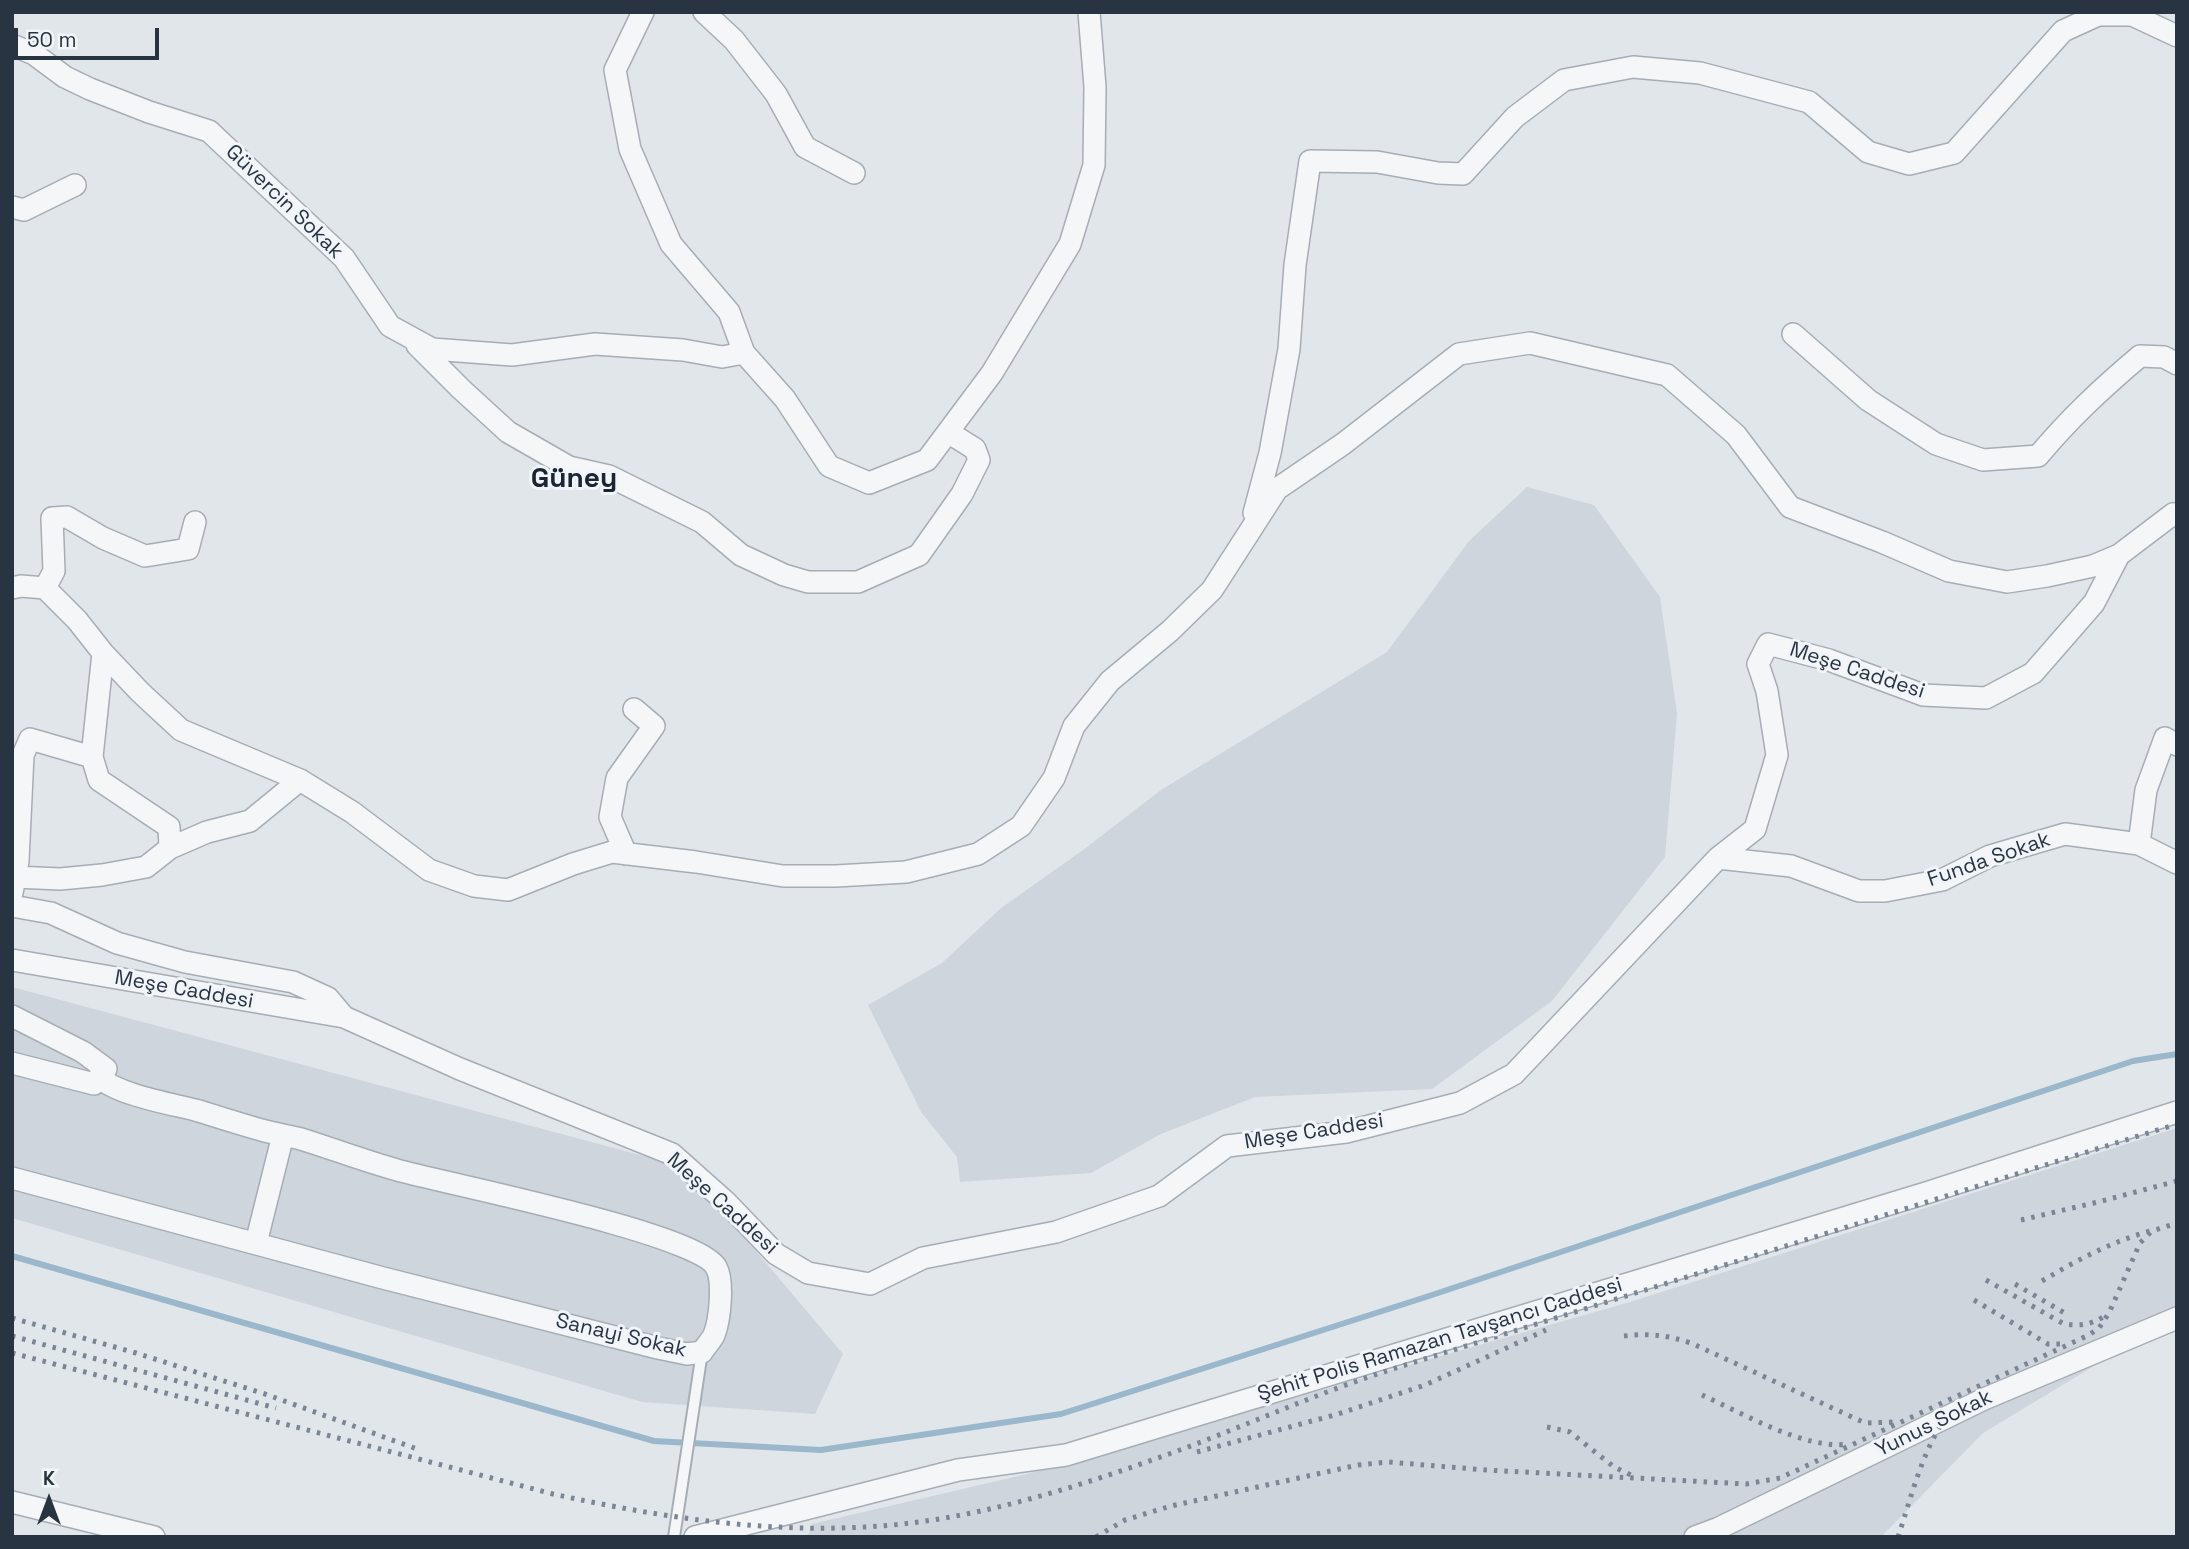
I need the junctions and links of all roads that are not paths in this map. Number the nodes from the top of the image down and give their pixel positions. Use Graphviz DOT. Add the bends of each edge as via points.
graph roads {
  1 [pos="643,12"];
  2 [pos="704,12"];
  3 [pos="1089,12"];
  4 [pos="2177,36"];
  5 [pos="12,44"];
  6 [pos="854,173"];
  7 [pos="75,186"];
  8 [pos="12,208"];
  9 [pos="1793,334"];
  10 [pos="408,336"];
  11 [pos="744,353"];
  12 [pos="2177,364"];
  13 [pos="948,432"];
  14 [pos="2177,516"];
  15 [pos="195,522"];
  16 [pos="1249,532"];
  17 [pos="2119,555"];
  18 [pos="12,588"];
  19 [pos="45,588"];
  20 [pos="103,653"];
  21 [pos="634,709"];
  22 [pos="2177,745"];
  23 [pos="92,757"];
  24 [pos="300,780"];
  25 [pos="2139,844"];
  26 [pos="170,848"];
  27 [pos="626,854"];
  28 [pos="1718,858"];
  29 [pos="2177,863"];
  30 [pos="14,885"];
  31 [pos="12,906"];
  32 [pos="12,960"];
  33 [pos="12,1016"];
  34 [pos="344,1017"];
  35 [pos="12,1063"];
  36 [pos="99,1077"];
  37 [pos="2177,1112"];
  38 [pos="283,1135"];
  39 [pos="12,1178"];
  40 [pos="256,1243"];
  41 [pos="2177,1318"];
  42 [pos="702,1352"];
  43 [pos="12,1502"];
  44 [pos="155,1537"];
  45 [pos="674,1537"];
  46 [pos="695,1537"];
  47 [pos="1695,1537"];
  1 -- 11 [label="street" via="615,70 630,149 671,244 729,312"];
  2 -- 6 [label="street" via="734,40 776,94 805,147"];
  3 -- 13 [label="street" via="1094,165 1070,244 992,373"];
  4 -- 16 [label="street" via="2132,15 2098,15 2063,30 1954,153 1909,164 1868,152 1809,102 1700,73 1633,67 1564,80 1515,117 1463,174 1377,162 1310,161 1289,349 1270,453"];
  5 -- 10 [label="street, Güvercin Sokak" via="90,89 209,131 344,258 390,326"];
  7 -- 8 [label="street" via="24,210"];
  9 -- 12 [label="street" via="1868,400 1936,443 1983,460 2038,456 2069,420 2140,356 2164,357"];
  10 -- 11 [label="street, Güvercin Sokak" via="432,349 512,355 595,344 722,357"];
  10 -- 13 [label="street" via="508,432 569,467 609,476 702,522 741,555 808,582 858,582 919,555 962,494 979,460 975,449"];
  11 -- 13 [label="street" via="785,399 829,466 869,483 927,460"];
  14 -- 17 [label="street, Meşe Caddesi" via="2173,514"];
  15 -- 19 [label="street" via="188,549 145,556 67,517 52,518 54,571"];
  16 -- 17 [label="street" via="1276,489 1343,444 1459,354 1530,343 1667,375 1736,435 1790,507 1949,571 2007,582 2092,566"];
  16 -- 27 [label="street" via="1212,590 1110,681 1074,726 1054,778 1021,826 978,854 906,872 783,876"];
  17 -- 28 [label="street, Meşe Caddesi" via="2094,603 2033,673 1986,698 1923,695 1829,660 1768,644 1758,664 1777,755 1755,829"];
  18 -- 19 [label="street"];
  19 -- 20 [label="street"];
  20 -- 23 [label="street"];
  20 -- 24 [label="street" via="181,730"];
  21 -- 27 [label="street" via="654,726 617,778 610,817"];
  22 -- 25 [label="street" via="2165,737 2146,790"];
  23 -- 26 [label="street" via="99,780 169,827"];
  23 -- 30 [label="street" via="30,739 23,755"];
  24 -- 26 [label="street" via="250,821"];
  24 -- 27 [label="street" via="352,812 429,870 474,886 508,890 612,852"];
  25 -- 28 [label="street, Funda Sokak" via="2066,834 1990,856 1942,880 1885,891 1859,891 1791,866"];
  25 -- 29 [label="street, Funda Sokak"];
  26 -- 30 [label="street" via="146,867"];
  28 -- 34 [label="street, Meşe Caddesi" via="1514,1074 1460,1102 1346,1132 1227,1146 1159,1196 1056,1232 923,1258 870,1284 808,1273 776,1254 672,1154"];
  31 -- 34 [label="street" via="51,913 117,943 173,959 293,982 328,998"];
  32 -- 34 [label="street, Meşe Caddesi"];
  33 -- 36 [label="street" via="83,1052 106,1069"];
  35 -- 36 [label="street, Sanayi Sokak" via="94,1084"];
  36 -- 38 [label="street, Sanayi Sokak" via="144,1097"];
  37 -- 46 [label="street, Şehit Polis Ramazan Tavşancı Caddesi" via="1066,1455 958,1470"];
  38 -- 40 [label="street"];
  38 -- 42 [label="street, Sanayi Sokak" via="397,1170 566,1209 703,1255 715,1266 720,1304 714,1334"];
  39 -- 40 [label="street, Sanayi Sokak"];
  40 -- 42 [label="street, Sanayi Sokak" via="658,1348"];
  41 -- 47 [label="street, Yunus Sokak" via="1984,1399"];
  42 -- 45 [label="lane"];
  43 -- 44 [label="street"];
}
